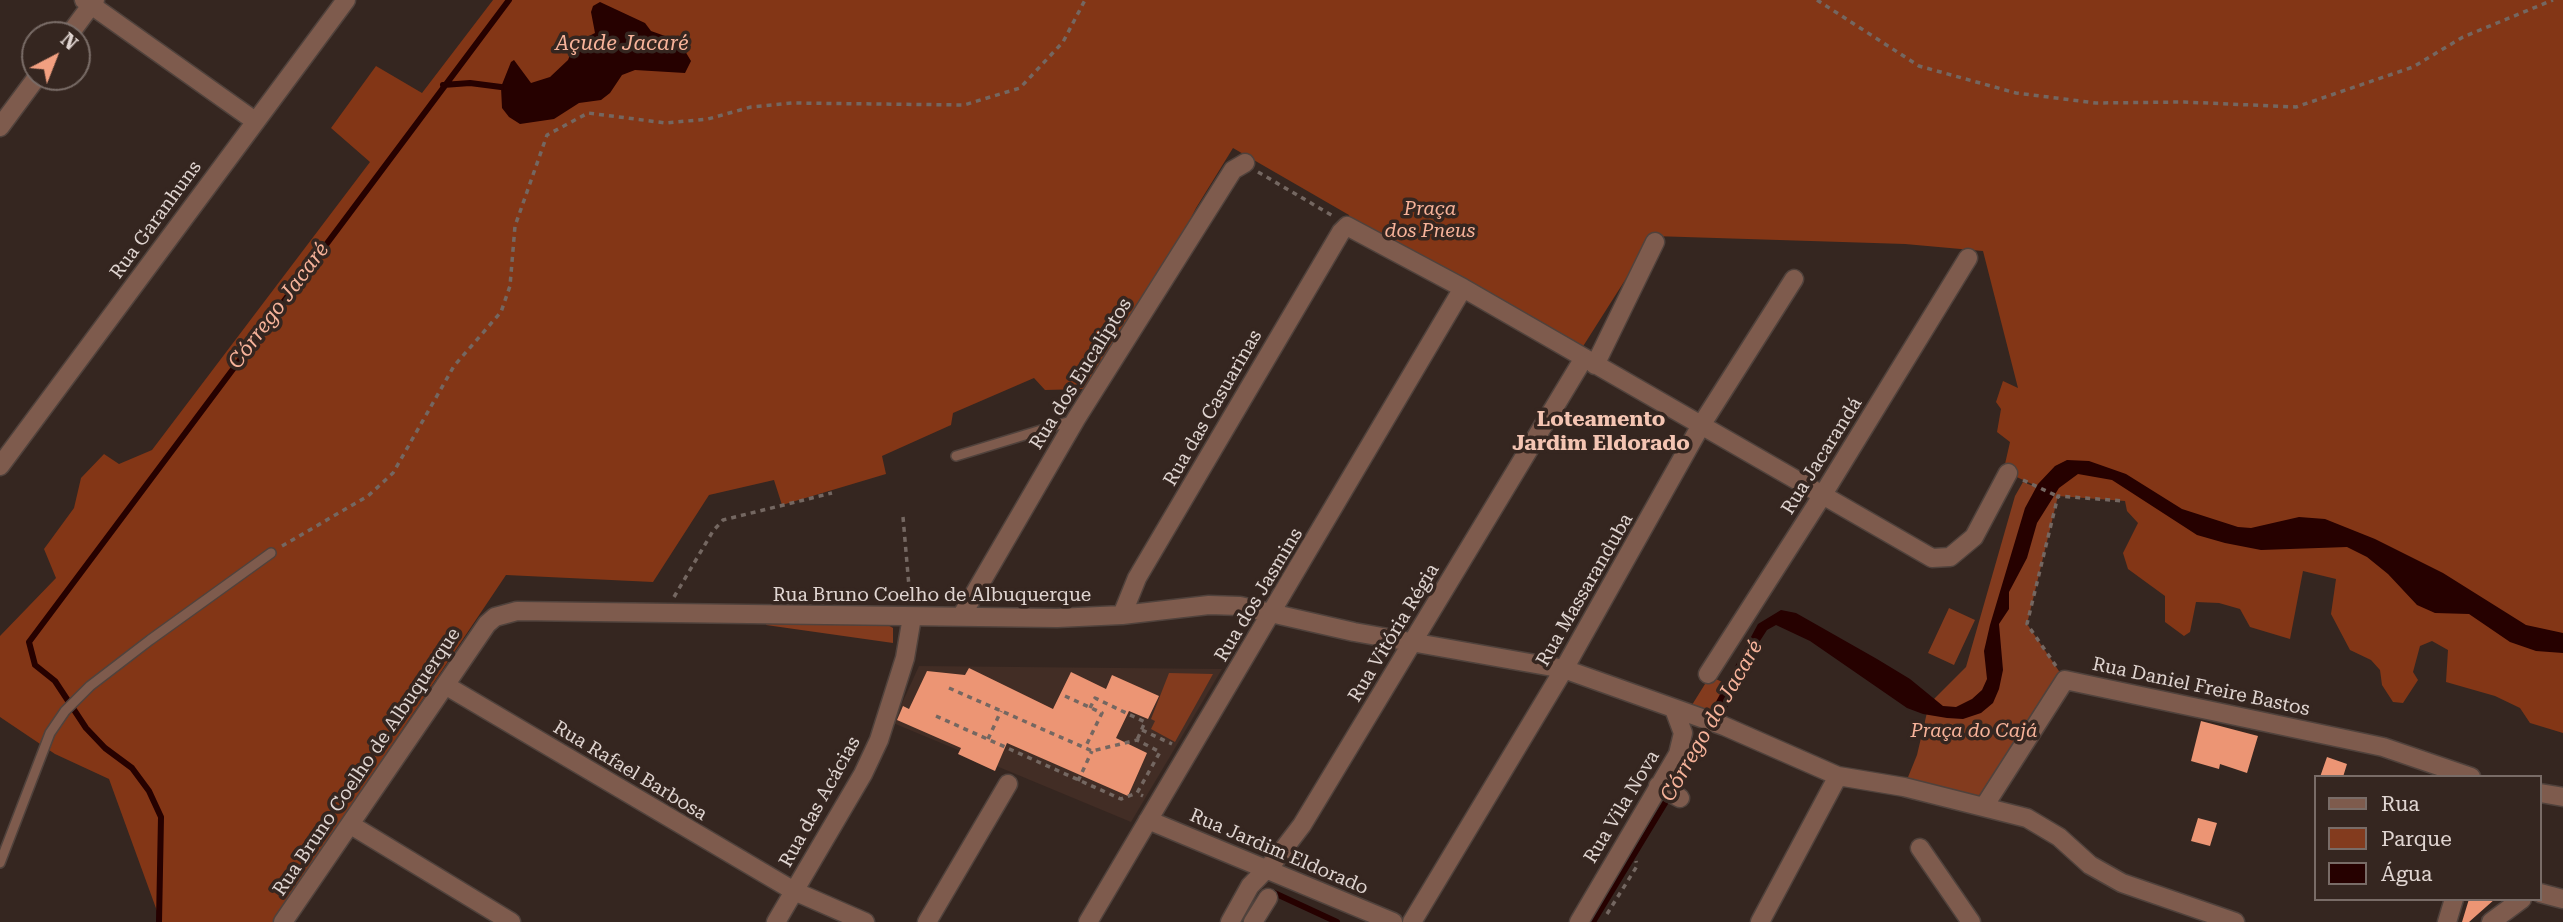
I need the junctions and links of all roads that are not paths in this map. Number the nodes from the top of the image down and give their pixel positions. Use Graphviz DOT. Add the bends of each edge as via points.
graph roads {
  1 [pos="346,0"];
  2 [pos="90,2"];
  3 [pos="78,21"];
  4 [pos="27,91"];
  5 [pos="255,121"];
  6 [pos="0,127"];
  7 [pos="1245,163"];
  8 [pos="1656,242"];
  9 [pos="1968,258"];
  10 [pos="1794,279"];
  11 [pos="1463,288"];
  12 [pos="1589,362"];
  13 [pos="1076,419"];
  14 [pos="1700,427"];
  15 [pos="956,456"];
  16 [pos="0,466"];
  17 [pos="2010,474"];
  18 [pos="1822,496"];
  19 [pos="271,553"];
  20 [pos="911,610"];
  21 [pos="1272,614"];
  22 [pos="962,615"];
  23 [pos="1122,615"];
  24 [pos="1413,642"];
  25 [pos="1564,669"];
  26 [pos="1708,674"];
  27 [pos="445,685"];
  28 [pos="1679,711"];
  29 [pos="2465,775"];
  30 [pos="1838,776"];
  31 [pos="1008,784"];
  32 [pos="1659,787"];
  33 [pos="2542,793"];
  34 [pos="1679,797"];
  35 [pos="2563,797"];
  36 [pos="1985,806"];
  37 [pos="1153,813"];
  38 [pos="351,825"];
  39 [pos="5,836"];
  40 [pos="1920,848"];
  41 [pos="0,863"];
  42 [pos="1264,870"];
  43 [pos="794,891"];
  44 [pos="2542,894"];
  45 [pos="1268,898"];
  46 [pos="2563,899"];
  47 [pos="2453,901"];
  48 [pos="2519,901"];
  49 [pos="283,922"];
  50 [pos="511,922"];
  51 [pos="776,922"];
  52 [pos="864,922"];
  53 [pos="927,922"];
  54 [pos="1087,922"];
  55 [pos="1230,922"];
  56 [pos="1254,922"];
  57 [pos="1393,922"];
  58 [pos="1412,922"];
  59 [pos="1579,922"];
  60 [pos="1760,922"];
  61 [pos="1971,922"];
  62 [pos="2235,922"];
  63 [pos="2448,922"];
  64 [pos="2491,922"];
  1 -- 5 [label="street, Rua Garanhuns"];
  2 -- 3 [label="street"];
  2 -- 5 [label="street"];
  4 -- 6 [label="street"];
  5 -- 16 [label="street, Rua Garanhuns"];
  7 -- 13 [label="street, Rua dos Eucaliptos" via="1233,170"];
  8 -- 12 [label="street, Rua Vitória Régia"];
  9 -- 18 [label="street, Rua Jacarandá"];
  10 -- 14 [label="street, Rua Massaranduba"];
  11 -- 12 [label="street"];
  11 -- 21 [label="street, Rua dos Jasmins"];
  11 -- 23 [label="street, Rua das Casuarinas" via="1347,226 1138,578"];
  12 -- 14 [label="street"];
  12 -- 24 [label="street, Rua Vitória Régia"];
  13 -- 15 [label="lane"];
  13 -- 22 [label="street, Rua dos Eucaliptos"];
  14 -- 18 [label="street"];
  14 -- 25 [label="street, Rua Massaranduba"];
  17 -- 18 [label="street" via="1973,537 1950,557 1932,558"];
  18 -- 26 [label="street, Rua Jacarandá"];
  19 -- 39 [label="lane" via="150,640 65,711 50,733"];
  20 -- 22 [label="street, Rua Bruno Coelho de Albuquerque"];
  20 -- 27 [label="street, Rua Bruno Coelho de Albuquerque" via="506,613 487,624"];
  20 -- 43 [label="street, Rua das Acácias" via="905,658 879,740"];
  21 -- 23 [label="street, Rua Bruno Coelho de Albuquerque" via="1209,605"];
  21 -- 24 [label="street, Rua Bruno Coelho de Albuquerque"];
  21 -- 37 [label="street, Rua dos Jasmins"];
  22 -- 23 [label="street, Rua Bruno Coelho de Albuquerque"];
  24 -- 25 [label="street, Rua Bruno Coelho de Albuquerque"];
  24 -- 42 [label="street, Rua Vitória Régia" via="1302,825"];
  25 -- 28 [label="street, Rua Bruno Coelho de Albuquerque"];
  25 -- 58 [label="street, Rua Massaranduba"];
  27 -- 38 [label="street, Rua Bruno Coelho de Albuquerque"];
  27 -- 43 [label="street, Rua Rafael Barbosa"];
  28 -- 30 [label="street, Rua Bruno Coelho de Albuquerque"];
  28 -- 32 [label="street, Rua Vila Nova" via="1682,745"];
  29 -- 36 [label="street, Rua Daniel Freire Bastos" via="2383,747 2065,680"];
  30 -- 36 [label="street, Rua Bruno Coelho de Albuquerque"];
  30 -- 60 [label="street"];
  31 -- 53 [label="street"];
  32 -- 34 [label="street"];
  32 -- 59 [label="street, Rua Vila Nova"];
  33 -- 35 [label="street"];
  36 -- 62 [label="street, Rua Bruno Coelho de Albuquerque" via="2027,818 2122,883"];
  37 -- 42 [label="street, Rua Jardim Eldorado"];
  37 -- 54 [label="street, Rua dos Jasmins"];
  38 -- 49 [label="street, Rua Bruno Coelho de Albuquerque"];
  38 -- 50 [label="street"];
  39 -- 41 [label="lane"];
  40 -- 61 [label="street"];
  42 -- 55 [label="street, Rua Vitória Régia"];
  42 -- 57 [label="street, Rua Jardim Eldorado"];
  43 -- 51 [label="street, Rua das Acácias"];
  43 -- 52 [label="street, Rua Rafael Barbosa"];
  44 -- 46 [label="street"];
  45 -- 56 [label="street"];
  47 -- 63 [label="street"];
  48 -- 64 [label="street"];
}
